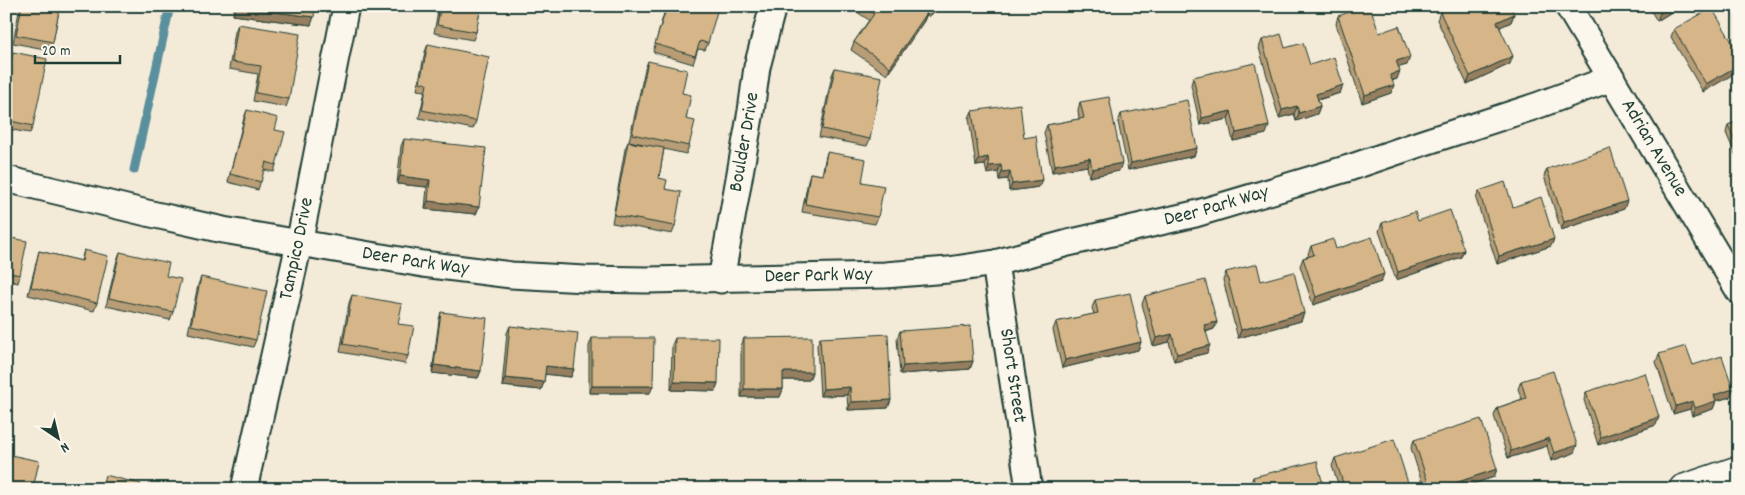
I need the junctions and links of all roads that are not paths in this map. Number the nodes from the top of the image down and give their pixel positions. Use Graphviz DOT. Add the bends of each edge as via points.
graph roads {
  1 [pos="346,6"];
  2 [pos="773,6"];
  3 [pos="1568,6"];
  4 [pos="1612,78"];
  5 [pos="6,179"];
  6 [pos="299,244"];
  7 [pos="995,262"];
  8 [pos="721,280"];
  9 [pos="1739,291"];
  10 [pos="1739,470"];
  11 [pos="244,489"];
  12 [pos="1029,489"];
  13 [pos="1683,489"];
  1 -- 6 [label="street, Tampico Drive"];
  2 -- 8 [label="street, Boulder Drive" via="757,67"];
  3 -- 4 [label="street, Adrian Avenue"];
  4 -- 7 [label="street, Deer Park Way" via="1272,192"];
  4 -- 9 [label="street, Adrian Avenue"];
  5 -- 6 [label="street, Deer Park Way" via="147,213"];
  6 -- 8 [label="street, Deer Park Way" via="512,275"];
  6 -- 11 [label="street, Tampico Drive"];
  7 -- 8 [label="street, Deer Park Way" via="885,275"];
  7 -- 12 [label="street, Short Street"];
  10 -- 13 [label="main road"];
}
